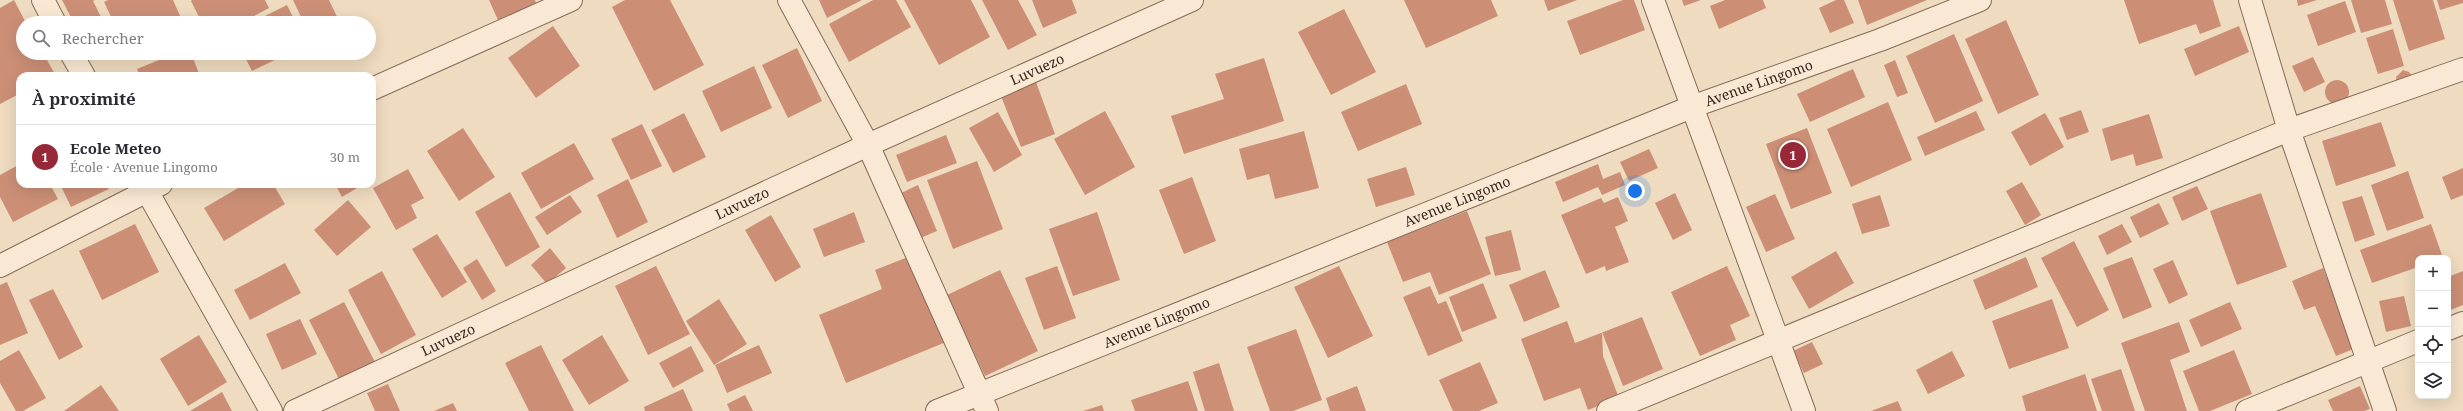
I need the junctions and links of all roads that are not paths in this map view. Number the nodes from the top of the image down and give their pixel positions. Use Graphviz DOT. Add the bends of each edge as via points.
graph roads {
  1 [pos="42,0"];
  2 [pos="571,0"];
  3 [pos="790,0"];
  4 [pos="1192,0"];
  5 [pos="1653,0"];
  6 [pos="1980,0"];
  7 [pos="2250,0"];
  8 [pos="51,16"];
  9 [pos="75,60"];
  10 [pos="2463,69"];
  11 [pos="82,72"];
  12 [pos="376,87"];
  13 [pos="1694,106"];
  14 [pos="2289,130"];
  15 [pos="868,145"];
  16 [pos="146,188"];
  17 [pos="151,188"];
  18 [pos="0,266"];
  19 [pos="2463,323"];
  20 [pos="2451,328"];
  21 [pos="1778,340"];
  22 [pos="2415,343"];
  23 [pos="2368,362"];
  24 [pos="984,403"];
  25 [pos="271,411"];
  26 [pos="295,411"];
  27 [pos="937,411"];
  28 [pos="1608,411"];
  29 [pos="1804,411"];
  30 [pos="2247,411"];
  31 [pos="2385,411"];
  1 -- 8 [label="street"];
  2 -- 12 [label="street"];
  3 -- 15 [label="street"];
  4 -- 15 [label="street, Luvuezo"];
  5 -- 13 [label="street"];
  6 -- 13 [label="street, Avenue Lingomo" via="1880,40"];
  7 -- 14 [label="street"];
  9 -- 11 [label="street"];
  10 -- 14 [label="street"];
  13 -- 21 [label="street"];
  13 -- 24 [label="street, Avenue Lingomo"];
  14 -- 21 [label="street"];
  14 -- 23 [label="street"];
  15 -- 24 [label="street"];
  15 -- 26 [label="street, Luvuezo"];
  16 -- 18 [label="street"];
  17 -- 25 [label="street"];
  19 -- 20 [label="street"];
  21 -- 28 [label="street"];
  21 -- 29 [label="street"];
  22 -- 23 [label="street"];
  23 -- 30 [label="street"];
  23 -- 31 [label="street"];
  24 -- 27 [label="street, Avenue Lingomo"];
}
